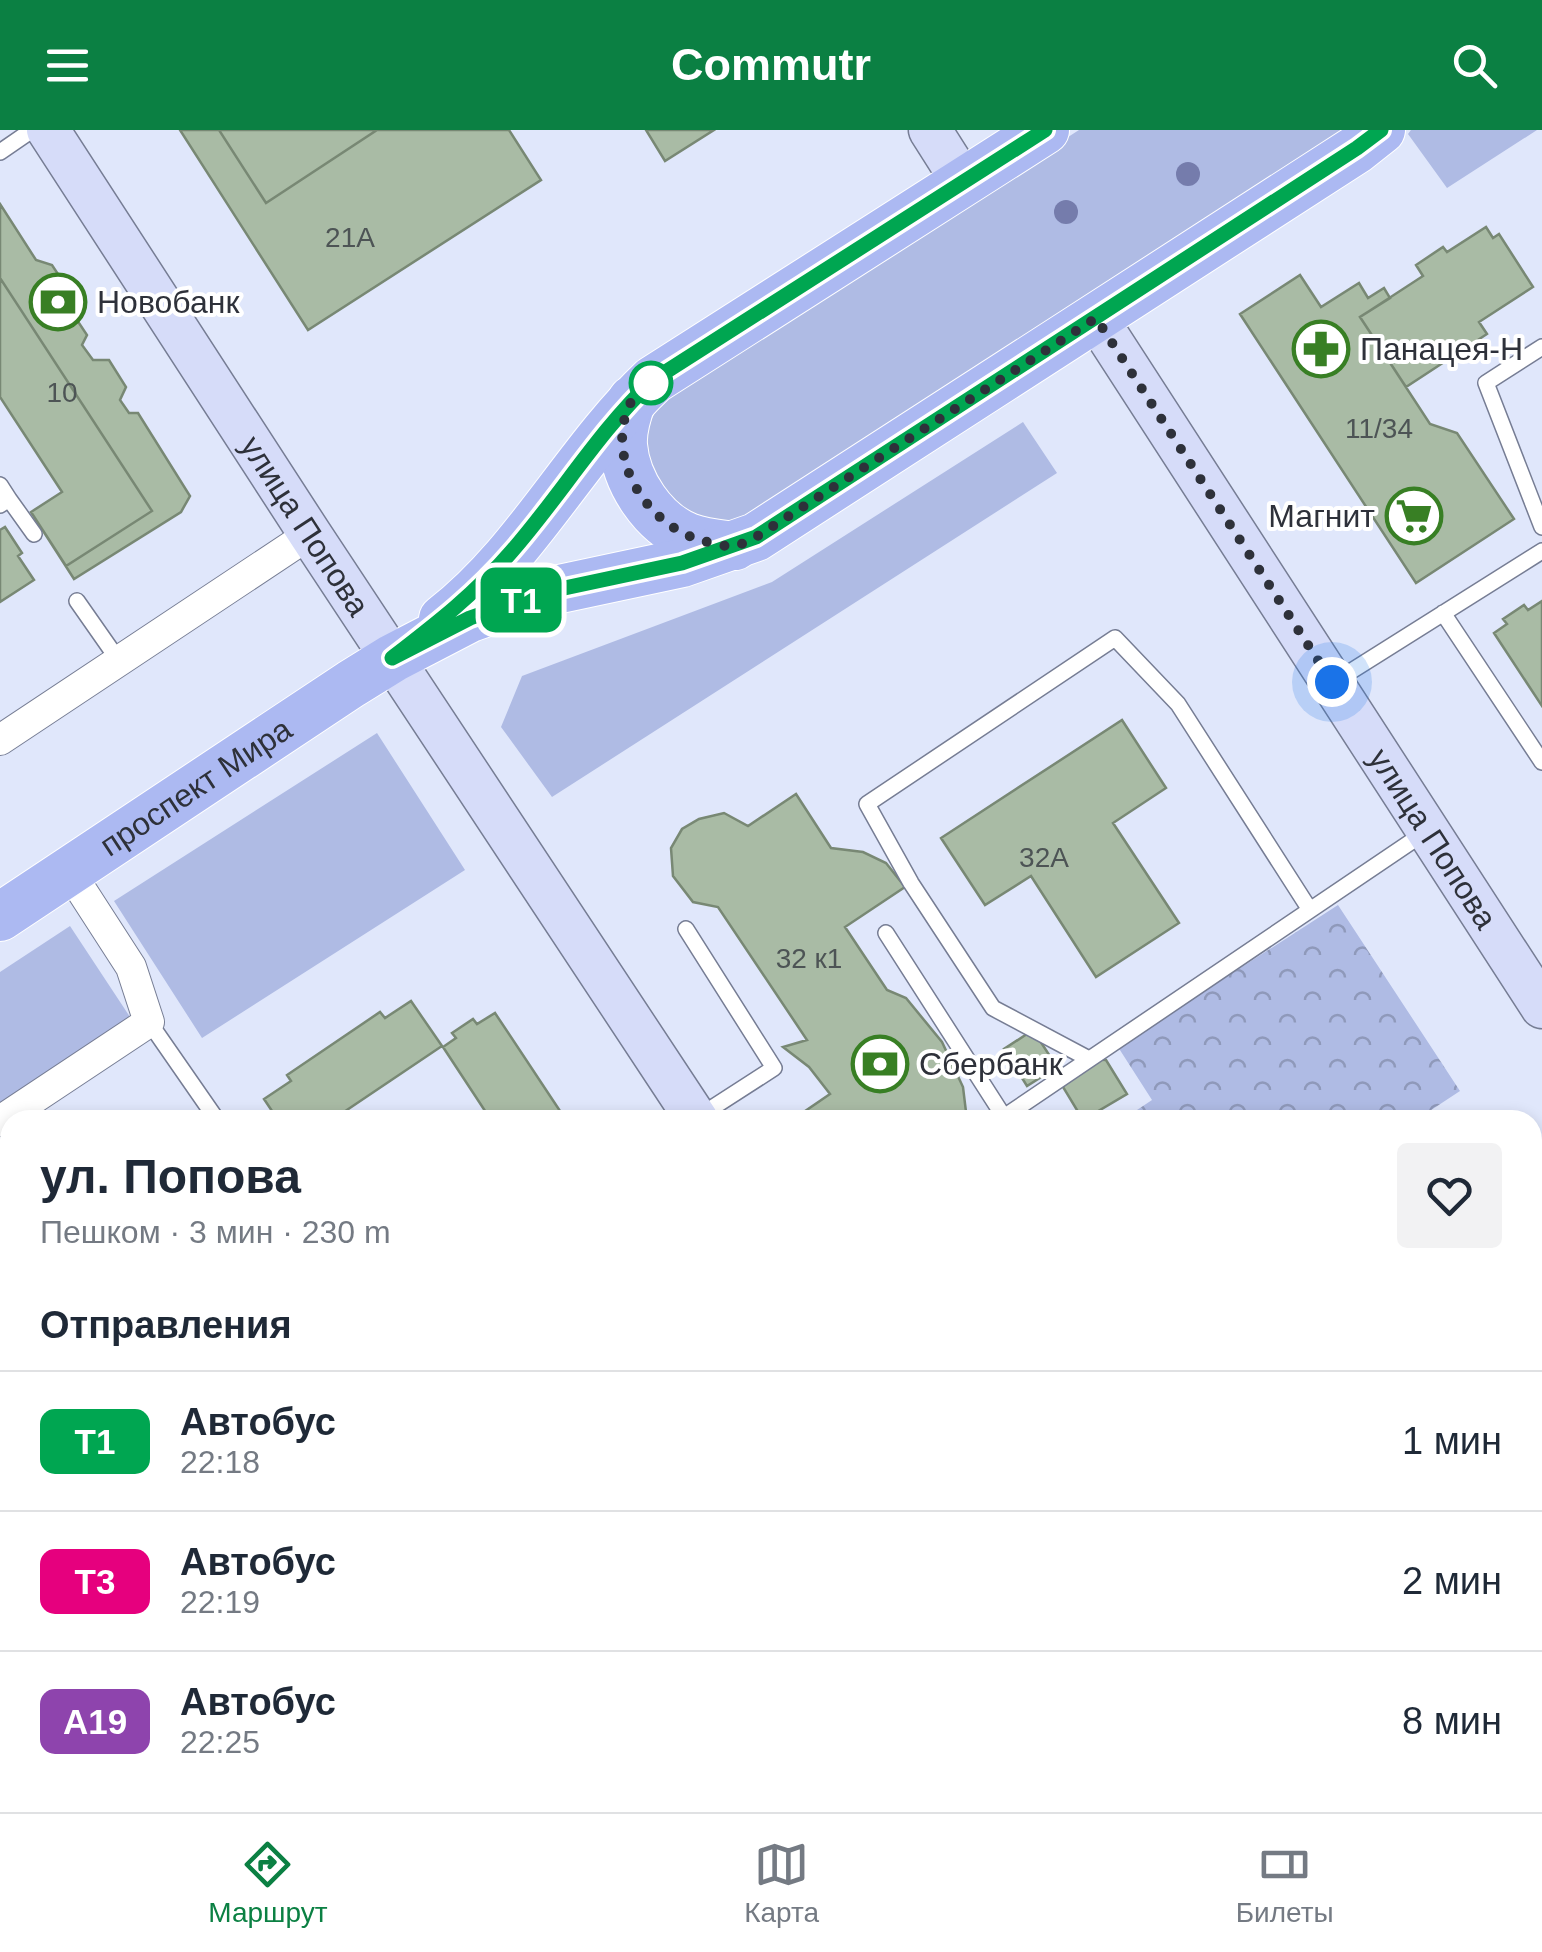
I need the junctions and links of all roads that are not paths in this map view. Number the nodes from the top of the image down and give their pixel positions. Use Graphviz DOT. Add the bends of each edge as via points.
graph roads {
  1 [pos="32,130"];
  2 [pos="48,130"];
  3 [pos="930,130"];
  4 [pos="1381,130"];
  5 [pos="1018,137"];
  6 [pos="0,152"];
  7 [pos="963,182"];
  8 [pos="1096,318"];
  9 [pos="1542,348"];
  10 [pos="632,400"];
  11 [pos="0,484"];
  12 [pos="5,502"];
  13 [pos="1542,527"];
  14 [pos="34,534"];
  15 [pos="310,534"];
  16 [pos="735,546"];
  17 [pos="1542,551"];
  18 [pos="78,601"];
  19 [pos="1442,613"];
  20 [pos="392,658"];
  21 [pos="119,661"];
  22 [pos="1332,682"];
  23 [pos="0,740"];
  24 [pos="1542,762"];
  25 [pos="1428,830"];
  26 [pos="69,872"];
  27 [pos="1310,910"];
  28 [pos="0,917"];
  29 [pos="686,928"];
  30 [pos="886,933"];
  31 [pos="1542,1007"];
  32 [pos="149,1022"];
  33 [pos="1089,1059"];
  34 [pos="17,1110"];
  35 [pos="210,1110"];
  36 [pos="690,1110"];
  37 [pos="710,1110"];
  38 [pos="1000,1110"];
  39 [pos="1016,1110"];
  1 -- 6 [label="lane"];
  2 -- 15 [label="street, улица Попова"];
  3 -- 7 [label="street"];
  4 -- 8 [label="main road, проспект Мира"];
  5 -- 7 [label="main road, проспект Мира"];
  7 -- 10 [label="main road, проспект Мира" via="653,380"];
  8 -- 16 [label="main road, проспект Мира"];
  8 -- 22 [label="street, улица Попова"];
  9 -- 13 [label="lane" via="1486,384"];
  10 -- 16 [label="main road" via="622,442 640,494 687,537"];
  10 -- 20 [label="main road, проспект Мира" via="514,550 462,604"];
  11 -- 12 [label="lane"];
  12 -- 14 [label="lane"];
  15 -- 20 [label="street, улица Попова"];
  15 -- 21 [label="street"];
  16 -- 20 [label="main road, проспект Мира" via="541,593 470,618"];
  17 -- 19 [label="lane"];
  18 -- 21 [label="lane"];
  19 -- 22 [label="lane"];
  19 -- 24 [label="lane"];
  20 -- 26 [label="main road, проспект Мира"];
  20 -- 36 [label="street, улица Попова"];
  21 -- 23 [label="street"];
  22 -- 25 [label="street, улица Попова"];
  25 -- 27 [label="lane"];
  25 -- 31 [label="street, улица Попова"];
  26 -- 28 [label="main road, проспект Мира"];
  26 -- 32 [label="street" via="131,967"];
  27 -- 33 [label="lane"];
  27 -- 33 [label="lane" via="1178,704 1114,638 867,804 993,1008"];
  29 -- 37 [label="lane" via="774,1068"];
  30 -- 38 [label="lane"];
  32 -- 34 [label="street"];
  32 -- 35 [label="lane"];
  33 -- 39 [label="lane"];
}
